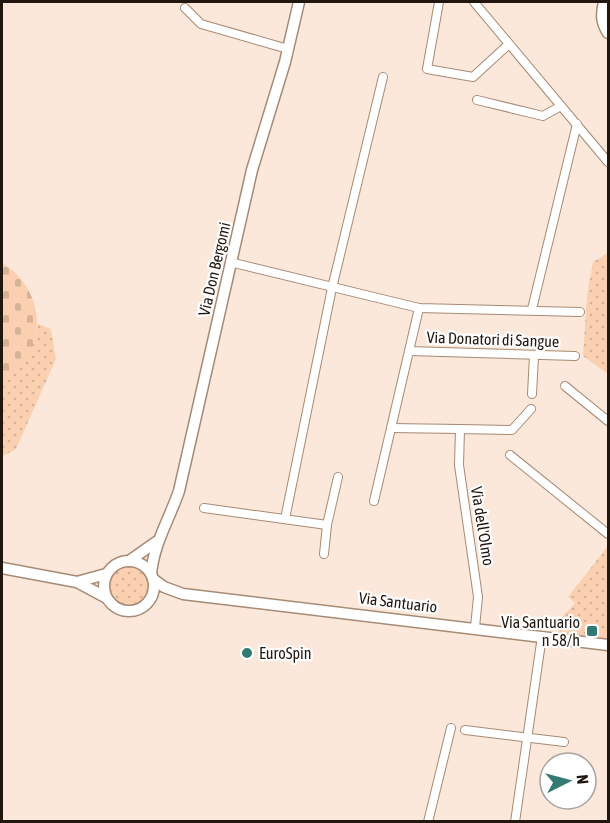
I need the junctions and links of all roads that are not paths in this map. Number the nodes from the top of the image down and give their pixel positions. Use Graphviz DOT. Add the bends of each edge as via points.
graph roads {
  1 [pos="299,2"];
  2 [pos="439,2"];
  3 [pos="474,2"];
  4 [pos="604,2"];
  5 [pos="185,8"];
  6 [pos="609,33"];
  7 [pos="509,44"];
  8 [pos="288,49"];
  9 [pos="383,77"];
  10 [pos="477,100"];
  11 [pos="561,106"];
  12 [pos="577,124"];
  13 [pos="609,162"];
  14 [pos="230,262"];
  15 [pos="332,288"];
  16 [pos="419,308"];
  17 [pos="532,309"];
  18 [pos="580,312"];
  19 [pos="410,351"];
  20 [pos="534,356"];
  21 [pos="576,356"];
  22 [pos="565,386"];
  23 [pos="532,394"];
  24 [pos="531,409"];
  25 [pos="609,421"];
  26 [pos="391,428"];
  27 [pos="460,429"];
  28 [pos="510,454"];
  29 [pos="338,477"];
  30 [pos="374,501"];
  31 [pos="204,508"];
  32 [pos="285,519"];
  33 [pos="327,525"];
  34 [pos="609,534"];
  35 [pos="156,542"];
  36 [pos="324,554"];
  37 [pos="129,561"];
  38 [pos="2,568"];
  39 [pos="106,574"];
  40 [pos="152,576"];
  41 [pos="77,582"];
  42 [pos="183,594"];
  43 [pos="105,597"];
  44 [pos="148,603"];
  45 [pos="475,627"];
  46 [pos="542,636"];
  47 [pos="609,645"];
  48 [pos="452,728"];
  49 [pos="465,730"];
  50 [pos="527,736"];
  51 [pos="564,742"];
  52 [pos="428,822"];
  53 [pos="515,822"];
  1 -- 8 [label="street, Via Don Bergomi"];
  2 -- 7 [label="street" via="427,69 473,77"];
  3 -- 7 [label="street"];
  4 -- 6 [label="street" via="601,13"];
  5 -- 8 [label="street" via="201,24"];
  7 -- 11 [label="street"];
  8 -- 14 [label="street, Via Don Bergomi"];
  9 -- 15 [label="street"];
  10 -- 11 [label="street" via="543,116"];
  11 -- 12 [label="street"];
  12 -- 13 [label="street"];
  12 -- 17 [label="street"];
  14 -- 15 [label="street"];
  14 -- 35 [label="street, Via Don Bergomi" via="179,491 170,519"];
  15 -- 16 [label="street"];
  15 -- 32 [label="street"];
  16 -- 17 [label="street"];
  16 -- 19 [label="street, Via Donatori di Sangue"];
  17 -- 18 [label="street"];
  19 -- 20 [label="street, Via Donatori di Sangue"];
  19 -- 26 [label="street, Via Donatori di Sangue"];
  20 -- 21 [label="street, Via Donatori di Sangue"];
  20 -- 23 [label="street"];
  22 -- 25 [label="street"];
  24 -- 27 [label="street" via="512,430"];
  26 -- 27 [label="street"];
  26 -- 30 [label="street, Via Donatori di Sangue"];
  27 -- 45 [label="street, Via dell'Olmo" via="459,465 478,597"];
  28 -- 34 [label="street"];
  29 -- 33 [label="street"];
  31 -- 32 [label="street"];
  32 -- 33 [label="street"];
  33 -- 36 [label="street"];
  35 -- 37 [label="street, Via Don Bergomi"];
  35 -- 40 [label="street, Via Don Bergomi"];
  37 -- 39 [label="street" via="112,567"];
  37 -- 40 [label="street" via="138,562"];
  38 -- 41 [label="street"];
  39 -- 41 [label="street"];
  39 -- 43 [label="street"];
  40 -- 42 [label="street, Via Santuario" via="164,587"];
  40 -- 44 [label="street" via="154,587"];
  41 -- 43 [label="street"];
  42 -- 44 [label="street, Via Santuario"];
  42 -- 45 [label="street, Via Santuario"];
  43 -- 44 [label="street" via="125,612 134,612"];
  45 -- 46 [label="street, Via Santuario"];
  46 -- 47 [label="street, Via Santuario"];
  46 -- 50 [label="street"];
  48 -- 52 [label="street"];
  49 -- 50 [label="street"];
  50 -- 51 [label="street"];
  50 -- 53 [label="street"];
}
